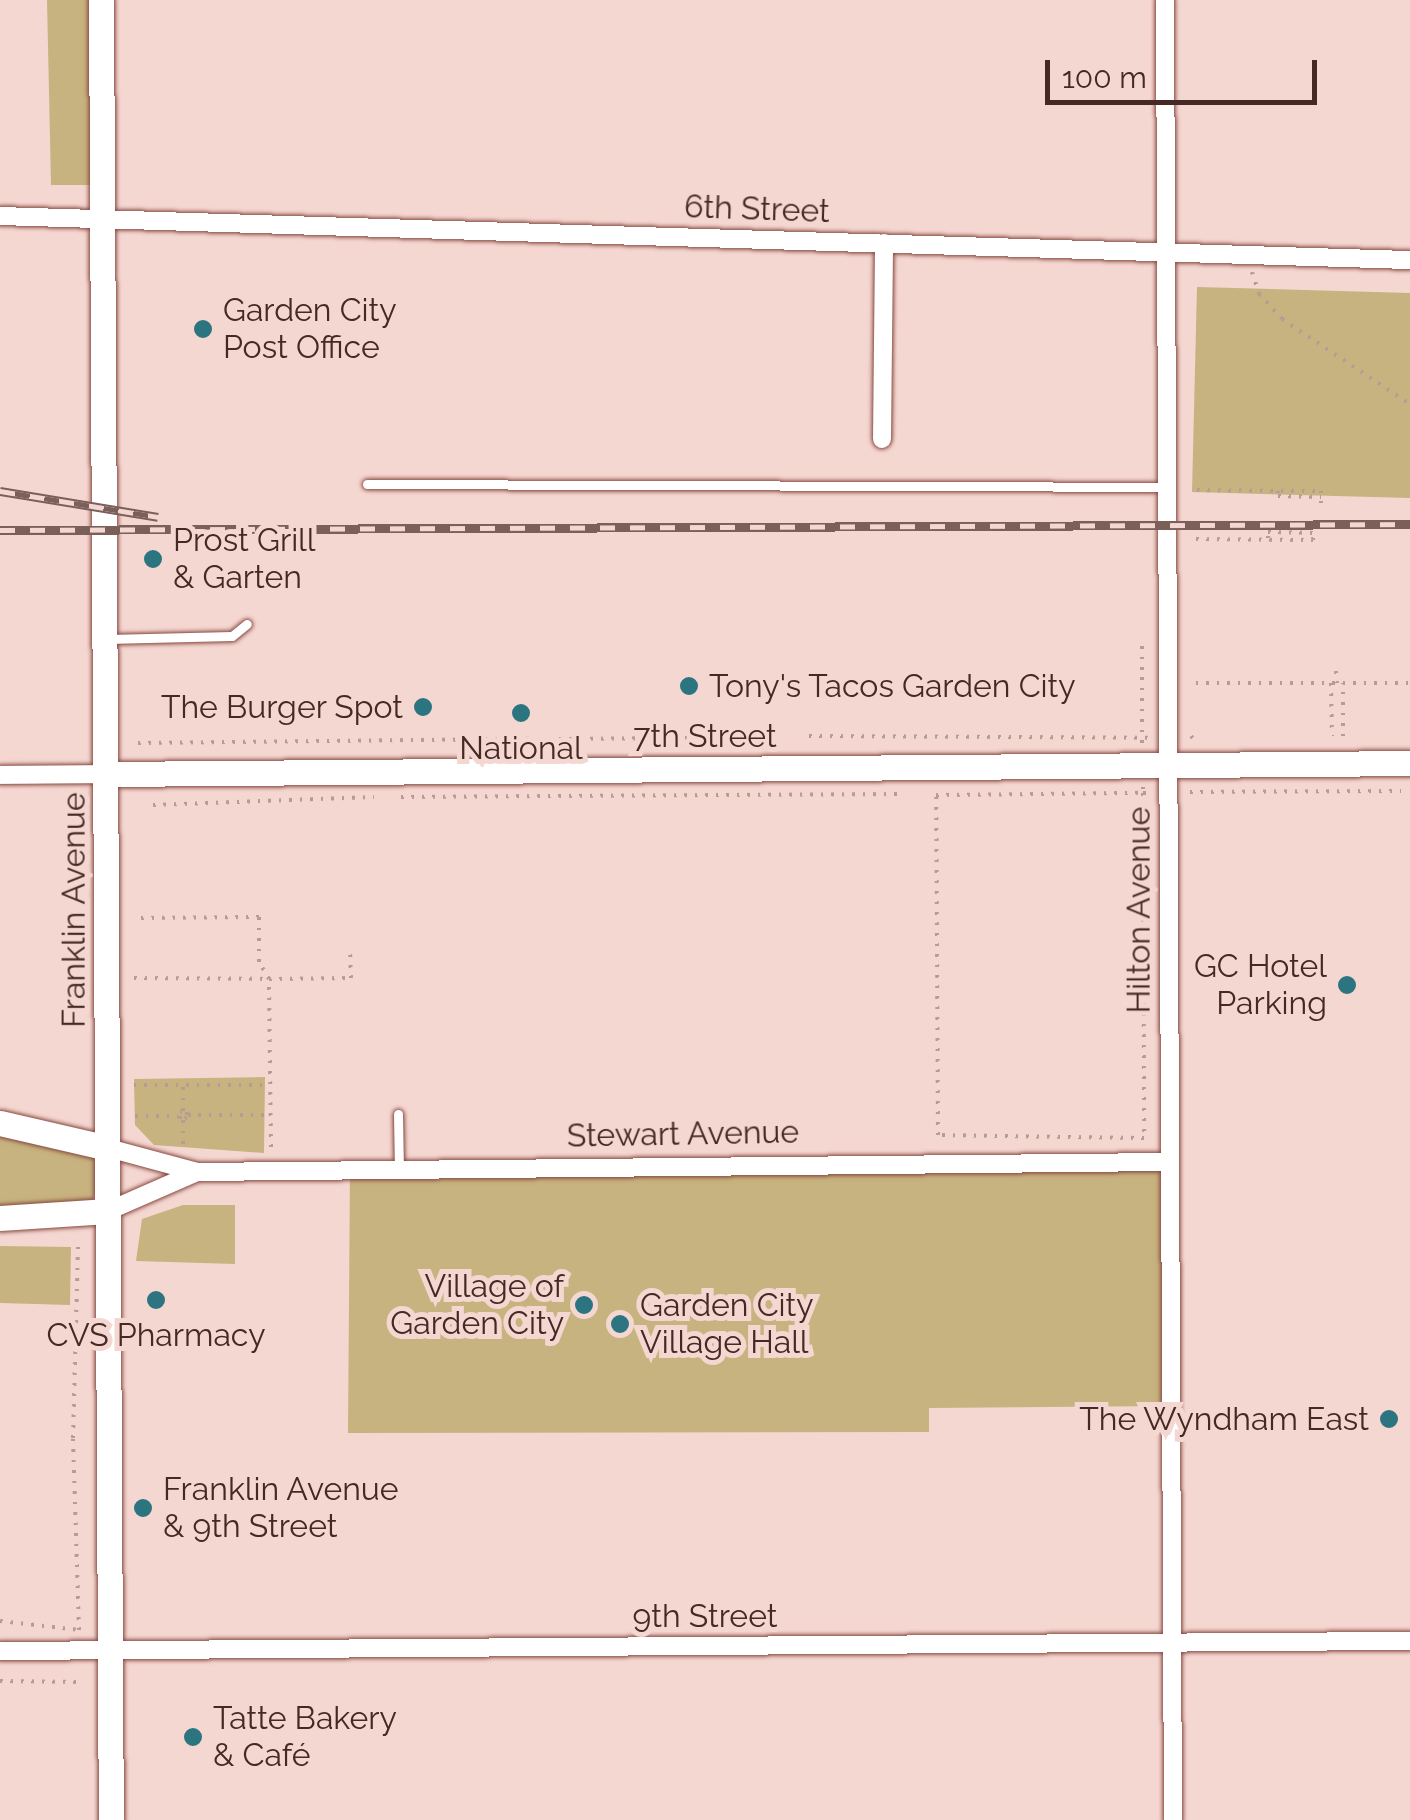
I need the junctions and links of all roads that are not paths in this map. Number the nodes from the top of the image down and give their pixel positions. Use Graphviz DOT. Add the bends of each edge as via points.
graph roads {
  1 [pos="101,0"];
  2 [pos="1165,0"];
  3 [pos="0,216"];
  4 [pos="102,218"];
  5 [pos="884,243"];
  6 [pos="1166,252"];
  7 [pos="1410,260"];
  8 [pos="882,438"];
  9 [pos="366,484"];
  10 [pos="1168,487"];
  11 [pos="247,624"];
  12 [pos="104,639"];
  13 [pos="1410,763"];
  14 [pos="1169,765"];
  15 [pos="106,774"];
  16 [pos="0,775"];
  17 [pos="398,1114"];
  18 [pos="0,1123"];
  19 [pos="108,1148"];
  20 [pos="1170,1162"];
  21 [pos="399,1170"];
  22 [pos="196,1172"];
  23 [pos="108,1210"];
  24 [pos="0,1218"];
  25 [pos="1410,1641"];
  26 [pos="1172,1643"];
  27 [pos="110,1650"];
  28 [pos="0,1651"];
  29 [pos="111,1820"];
  30 [pos="1173,1820"];
  1 -- 4 [label="main road, Franklin Avenue"];
  2 -- 6 [label="street, Hilton Avenue"];
  3 -- 4 [label="street, 6th Street"];
  4 -- 5 [label="street, 6th Street"];
  4 -- 12 [label="main road, Franklin Avenue"];
  5 -- 6 [label="street, 6th Street"];
  5 -- 8 [label="street"];
  6 -- 7 [label="street, 6th Street"];
  6 -- 10 [label="street, Hilton Avenue"];
  9 -- 10 [label="lane"];
  10 -- 14 [label="street, Hilton Avenue"];
  11 -- 12 [label="lane" via="232,636"];
  12 -- 15 [label="main road, Franklin Avenue"];
  13 -- 14 [label="main road, 7th Street"];
  14 -- 15 [label="main road, 7th Street"];
  14 -- 20 [label="street, Hilton Avenue"];
  15 -- 16 [label="street, 7th Street"];
  15 -- 19 [label="main road, Franklin Avenue"];
  17 -- 21 [label="lane"];
  18 -- 19 [label="main road, Stewart Avenue" via="46,1128"];
  19 -- 22 [label="street, Stewart Avenue"];
  19 -- 23 [label="main road, Franklin Avenue"];
  20 -- 21 [label="street, Stewart Avenue"];
  20 -- 26 [label="street, Hilton Avenue"];
  21 -- 22 [label="street, Stewart Avenue"];
  22 -- 23 [label="street, Stewart Avenue"];
  23 -- 24 [label="main road, Stewart Avenue"];
  23 -- 27 [label="main road, Franklin Avenue"];
  25 -- 26 [label="street, 9th Street"];
  26 -- 27 [label="street, 9th Street"];
  26 -- 30 [label="street, Hilton Avenue"];
  27 -- 28 [label="street, 9th Street"];
  27 -- 29 [label="main road, Franklin Avenue"];
}
